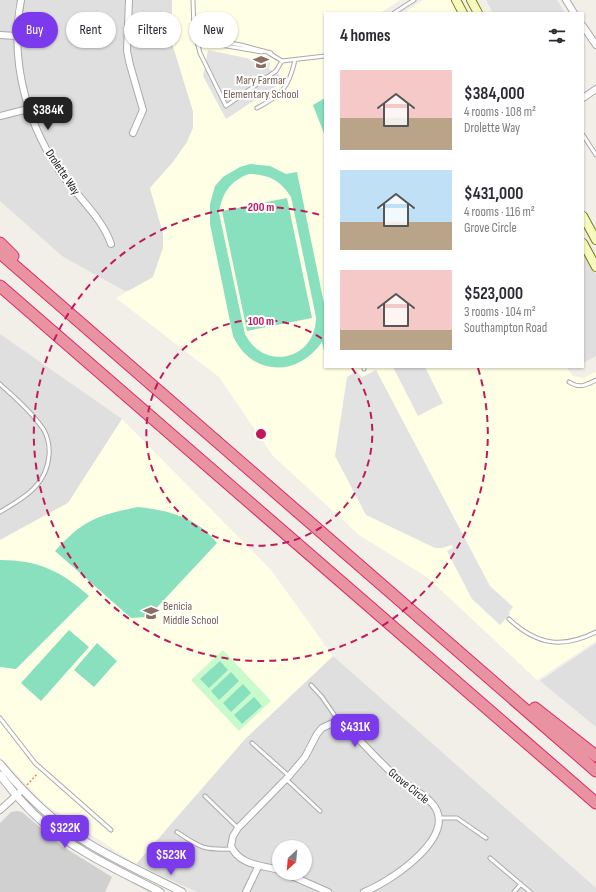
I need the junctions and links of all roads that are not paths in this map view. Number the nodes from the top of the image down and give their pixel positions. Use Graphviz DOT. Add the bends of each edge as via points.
graph roads {
  1 [pos="20,0"];
  2 [pos="129,0"];
  3 [pos="194,0"];
  4 [pos="414,0"];
  5 [pos="456,0"];
  6 [pos="471,0"];
  7 [pos="566,0"];
  8 [pos="19,12"];
  9 [pos="194,12"];
  10 [pos="396,12"];
  11 [pos="462,12"];
  12 [pos="477,12"];
  13 [pos="573,12"];
  14 [pos="584,27"];
  15 [pos="0,35"];
  16 [pos="12,36"];
  17 [pos="238,44"];
  18 [pos="596,45"];
  19 [pos="18,48"];
  20 [pos="199,48"];
  21 [pos="230,48"];
  22 [pos="271,53"];
  23 [pos="324,56"];
  24 [pos="295,60"];
  25 [pos="282,61"];
  26 [pos="596,89"];
  27 [pos="584,97"];
  28 [pos="257,108"];
  29 [pos="28,109"];
  30 [pos="0,116"];
  31 [pos="132,133"];
  32 [pos="584,137"];
  33 [pos="596,155"];
  34 [pos="584,218"];
  35 [pos="596,240"];
  36 [pos="0,243"];
  37 [pos="111,244"];
  38 [pos="584,245"];
  39 [pos="0,253"];
  40 [pos="596,267"];
  41 [pos="0,286"];
  42 [pos="49,295"];
  43 [pos="596,380"];
  44 [pos="569,382"];
  45 [pos="0,384"];
  46 [pos="0,512"];
  47 [pos="509,619"];
  48 [pos="596,632"];
  49 [pos="466,658"];
  50 [pos="311,685"];
  51 [pos="0,718"];
  52 [pos="341,724"];
  53 [pos="252,743"];
  54 [pos="596,756"];
  55 [pos="0,764"];
  56 [pos="596,771"];
  57 [pos="0,775"];
  58 [pos="287,778"];
  59 [pos="23,790"];
  60 [pos="16,796"];
  61 [pos="205,796"];
  62 [pos="596,803"];
  63 [pos="0,810"];
  64 [pos="320,811"];
  65 [pos="439,818"];
  66 [pos="238,828"];
  67 [pos="111,830"];
  68 [pos="178,832"];
  69 [pos="486,838"];
  70 [pos="232,849"];
  71 [pos="490,858"];
  72 [pos="258,867"];
  73 [pos="272,869"];
  74 [pos="301,880"];
  75 [pos="521,884"];
  76 [pos="160,892"];
  77 [pos="182,892"];
  78 [pos="246,892"];
  79 [pos="328,892"];
  80 [pos="364,892"];
  81 [pos="514,892"];
  82 [pos="530,892"];
  1 -- 8 [label="street, Drolette Way"];
  2 -- 31 [label="street" via="127,51 143,110"];
  3 -- 9 [label="lane"];
  4 -- 10 [label="lane"];
  5 -- 11 [label="main road"];
  6 -- 12 [label="main road"];
  7 -- 13 [label="street"];
  14 -- 18 [label="street"];
  15 -- 16 [label="street"];
  17 -- 22 [label="lane"];
  19 -- 29 [label="street, Drolette Way" via="19,73"];
  20 -- 25 [label="lane" via="226,106 276,71"];
  21 -- 22 [label="lane"];
  22 -- 25 [label="lane"];
  23 -- 24 [label="lane"];
  24 -- 25 [label="lane"];
  24 -- 28 [label="lane" via="287,85 270,101"];
  26 -- 27 [label="street"];
  29 -- 30 [label="street"];
  29 -- 37 [label="street, Drolette Way" via="52,159 107,231"];
  32 -- 33 [label="lane"];
  34 -- 35 [label="main road"];
  36 -- 42 [label="highway"];
  38 -- 40 [label="main road"];
  39 -- 42 [label="highway"];
  41 -- 62 [label="highway"];
  42 -- 49 [label="highway"];
  43 -- 44 [label="lane" via="578,387"];
  45 -- 46 [label="lane" via="42,426 50,450 48,465 40,482 24,498"];
  47 -- 48 [label="lane" via="519,628 539,638 559,643 578,641"];
  49 -- 54 [label="highway"];
  49 -- 56 [label="highway"];
  50 -- 52 [label="lane"];
  51 -- 67 [label="lane" via="35,763"];
  52 -- 58 [label="street" via="328,724 319,731 305,757"];
  52 -- 65 [label="street, Grove Circle" via="396,777 427,799 437,811"];
  53 -- 58 [label="lane"];
  55 -- 59 [label="street"];
  57 -- 60 [label="street"];
  58 -- 64 [label="lane"];
  58 -- 66 [label="street"];
  59 -- 60 [label="street"];
  59 -- 77 [label="street" via="81,839"];
  60 -- 63 [label="street"];
  60 -- 76 [label="street" via="45,824 62,836"];
  61 -- 66 [label="lane"];
  65 -- 69 [label="lane" via="457,818"];
  65 -- 80 [label="street" via="434,837 424,851 389,879"];
  66 -- 70 [label="street" via="232,839"];
  68 -- 70 [label="lane" via="210,850"];
  70 -- 72 [label="street"];
  71 -- 75 [label="lane"];
  72 -- 73 [label="street"];
  72 -- 78 [label="street"];
  74 -- 79 [label="street"];
  75 -- 81 [label="lane"];
  75 -- 82 [label="lane"];
}
